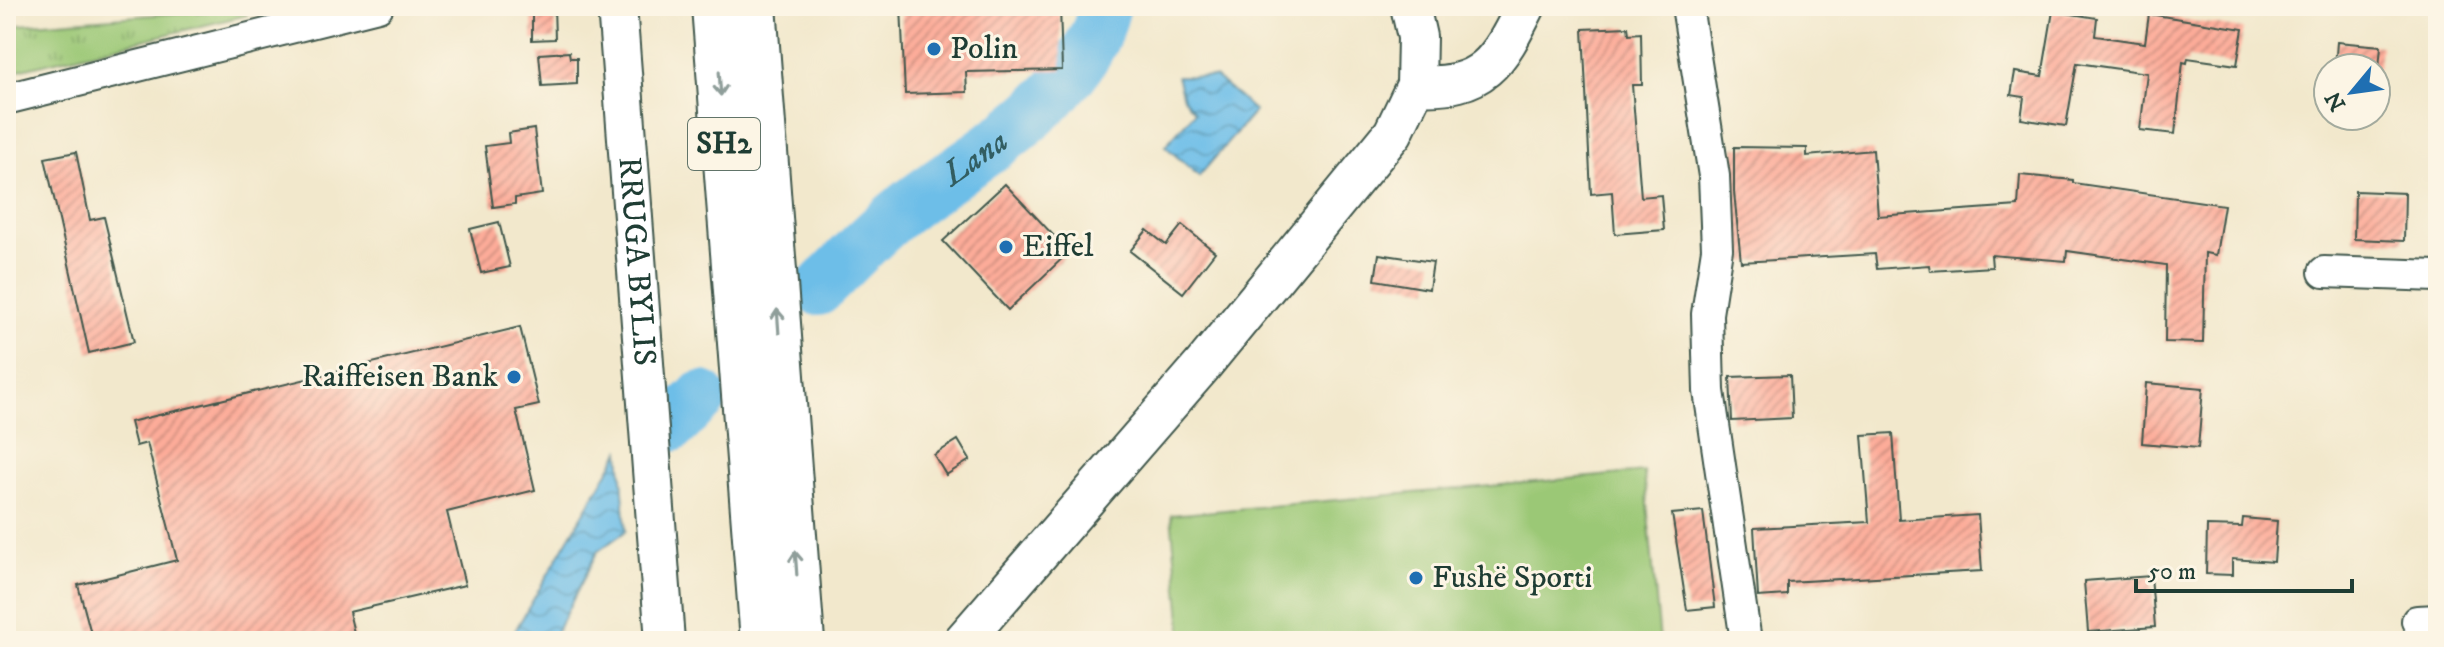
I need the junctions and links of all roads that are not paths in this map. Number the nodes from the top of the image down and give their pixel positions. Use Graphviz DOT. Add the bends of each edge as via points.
graph roads {
  1 [pos="378,6"];
  2 [pos="617,6"];
  3 [pos="714,6"];
  4 [pos="754,6"];
  5 [pos="1410,6"];
  6 [pos="1526,6"];
  7 [pos="1687,6"];
  8 [pos="1416,85"];
  9 [pos="6,99"];
  10 [pos="2438,262"];
  11 [pos="2324,272"];
  12 [pos="2438,276"];
  13 [pos="665,641"];
  14 [pos="763,641"];
  15 [pos="802,641"];
  16 [pos="963,641"];
  17 [pos="1746,641"];
  1 -- 9 [label="street"];
  2 -- 13 [label="main road, RRUGA BYLIS"];
  3 -- 14 [label="highway, SH2, one-way"];
  15 -- 4 [label="highway, SH2, one-way"];
  5 -- 8 [label="main road" via="1417,37"];
  6 -- 8 [label="main road" via="1499,57 1483,73 1441,87"];
  7 -- 17 [label="street" via="1714,176 1717,249 1707,314 1709,391"];
  8 -- 16 [label="main road" via="1393,133 1332,212"];
  10 -- 12 [label="street"];
  11 -- 12 [label="street"];
}
